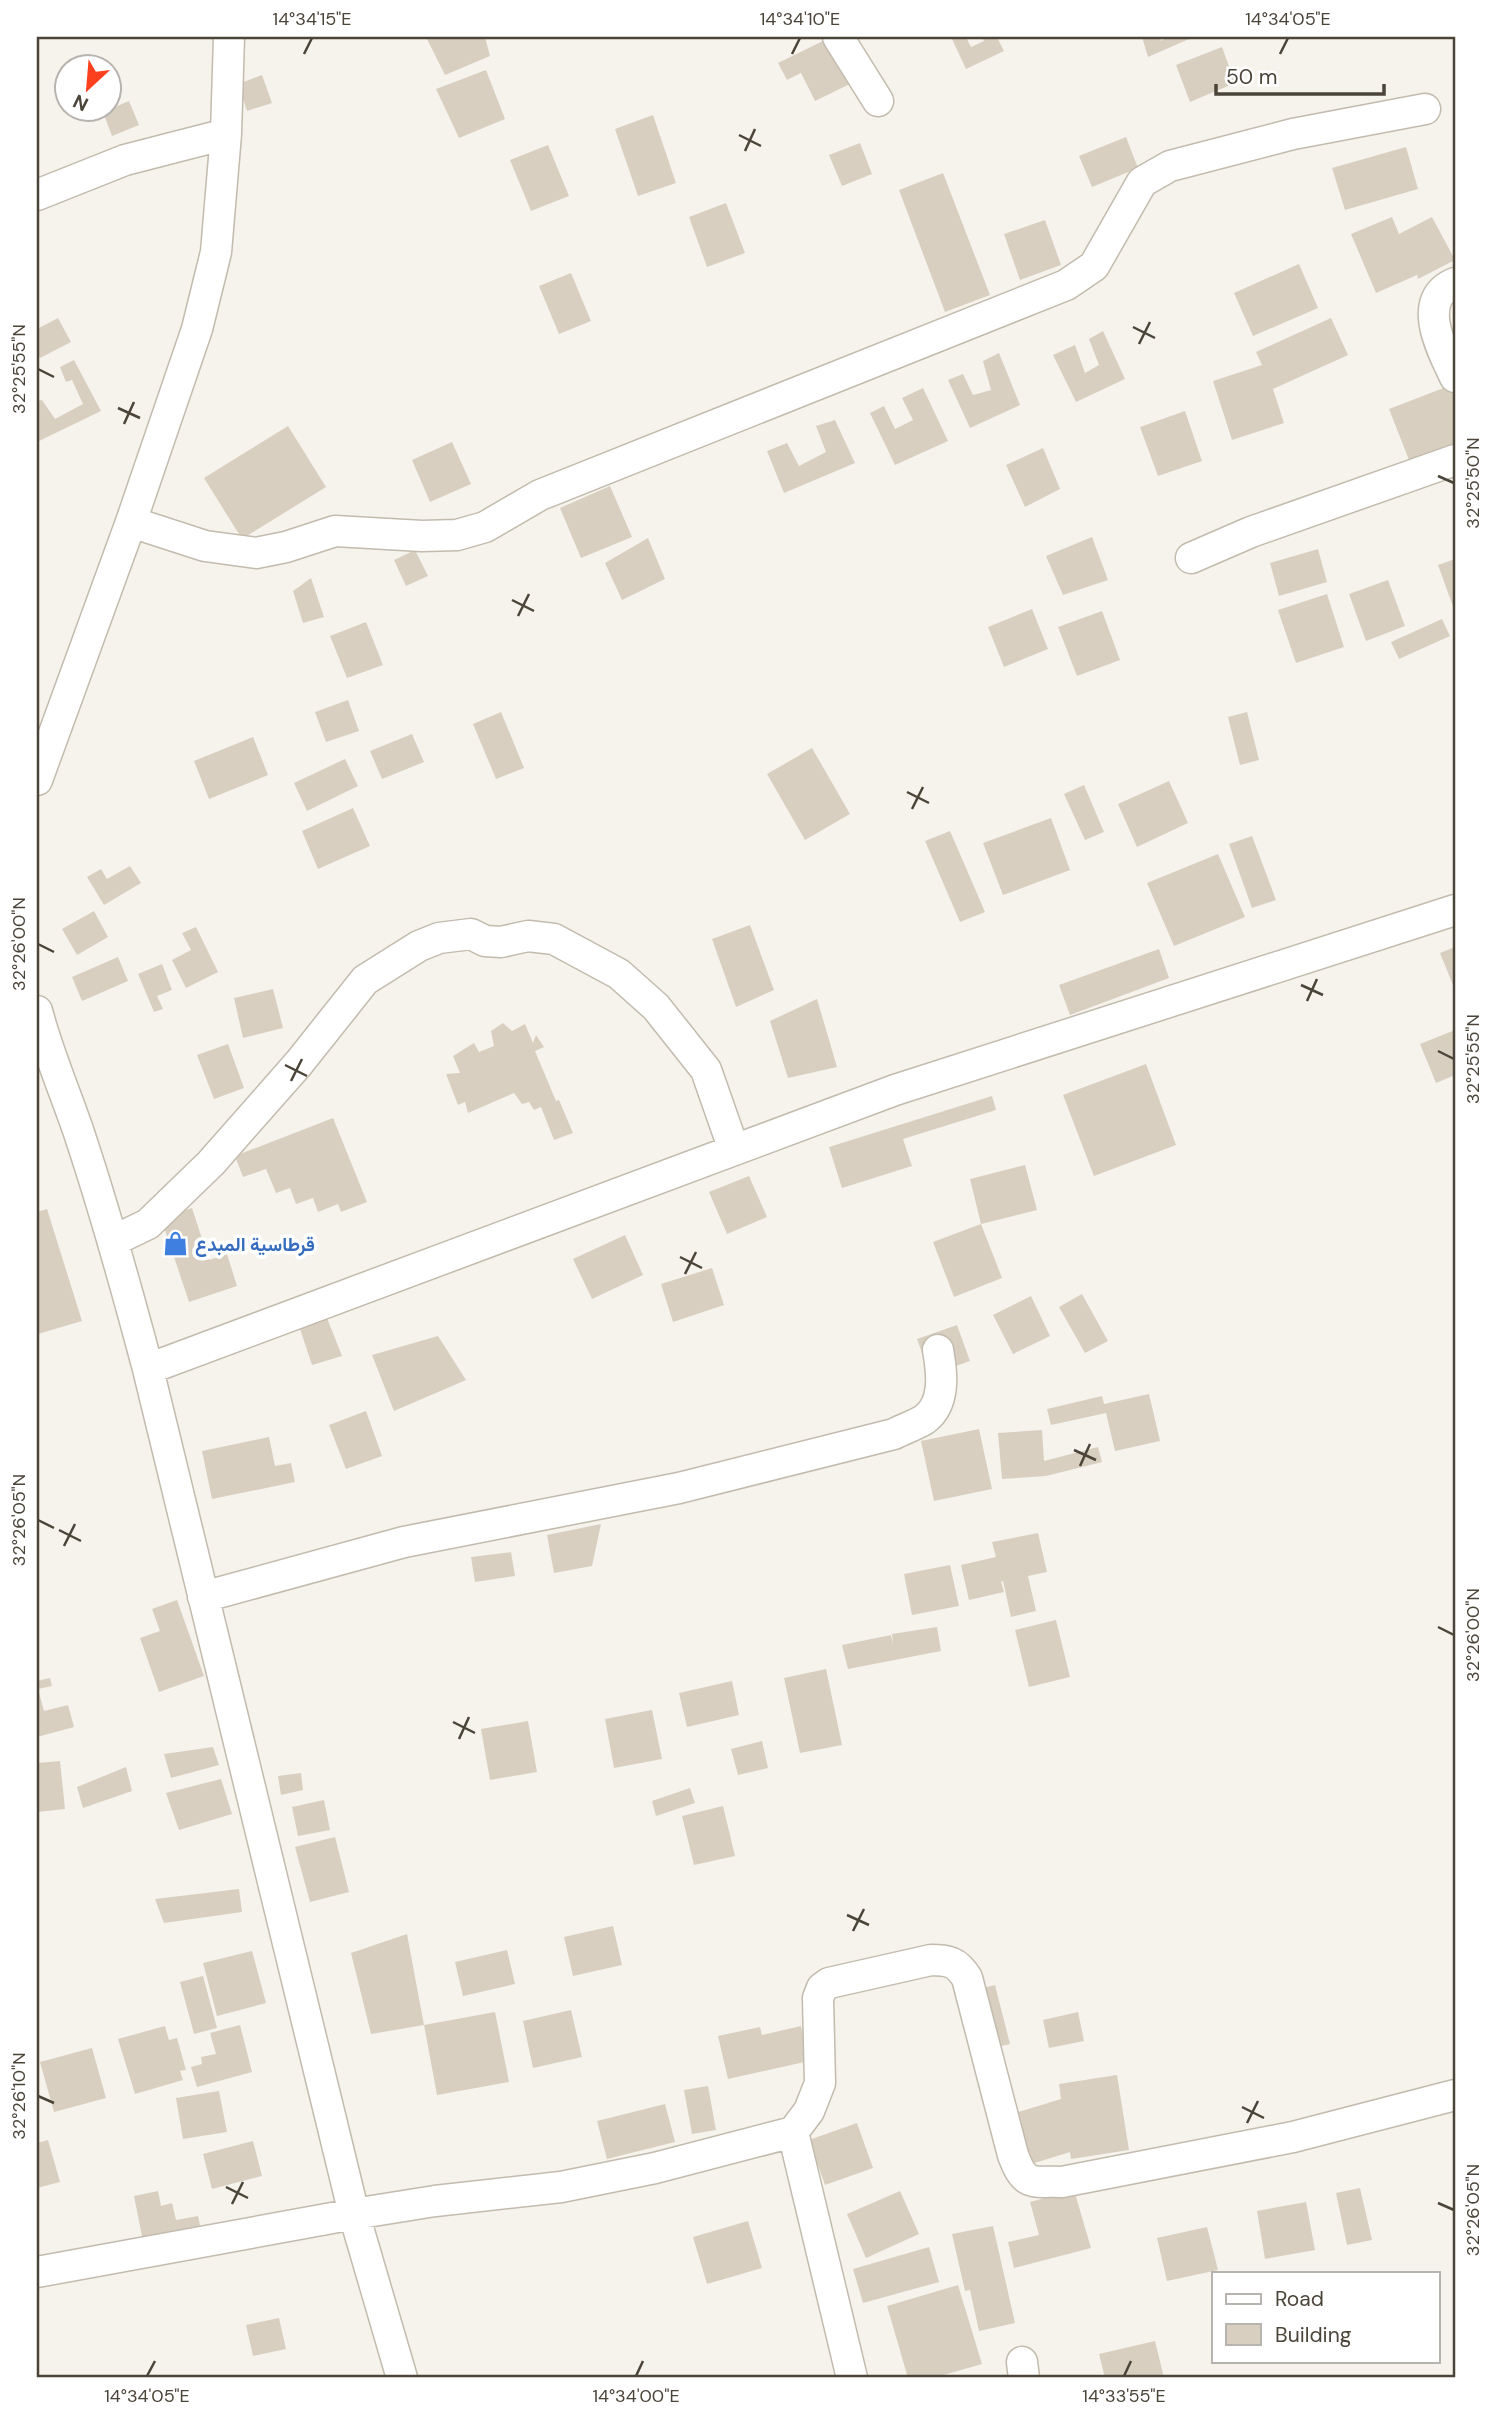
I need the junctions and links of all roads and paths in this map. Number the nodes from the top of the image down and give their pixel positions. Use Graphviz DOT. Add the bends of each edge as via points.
graph roads {
  1 [pos="229,37"];
  2 [pos="838,37"];
  3 [pos="878,101"];
  4 [pos="1425,109"];
  5 [pos="226,134"];
  6 [pos="37,195"];
  7 [pos="1455,283"];
  8 [pos="1455,377"];
  9 [pos="1455,460"];
  10 [pos="131,522"];
  11 [pos="1191,558"];
  12 [pos="37,780"];
  13 [pos="1455,910"];
  14 [pos="37,1011"];
  15 [pos="734,1150"];
  16 [pos="113,1241"];
  17 [pos="939,1350"];
  18 [pos="148,1369"];
  19 [pos="203,1597"];
  20 [pos="1455,2095"];
  21 [pos="793,2132"];
  22 [pos="354,2214"];
  23 [pos="37,2272"];
  24 [pos="402,2378"];
  25 [pos="852,2378"];
  1 -- 5 [label="street"];
  2 -- 3 [label="street"];
  4 -- 10 [label="street" via="1293,134 1170,166 1142,182 1094,266 1066,285 540,495 485,527 457,535 422,536 335,531 256,553 205,546"];
  5 -- 6 [label="street" via="125,160"];
  5 -- 10 [label="street" via="216,252 197,329"];
  7 -- 8 [label="street" via="1438,300 1433,322"];
  9 -- 11 [label="street"];
  10 -- 12 [label="street"];
  13 -- 15 [label="street" via="895,1090"];
  14 -- 16 [label="street"];
  15 -- 16 [label="street" via="706,1070 656,1007 619,974 554,939 528,936 501,943 471,934 439,938 365,980 211,1163 148,1224"];
  15 -- 18 [label="street"];
  16 -- 18 [label="street"];
  17 -- 19 [label="street" via="943,1374 938,1403 926,1418 894,1434 679,1488 404,1542"];
  18 -- 19 [label="street"];
  19 -- 22 [label="street"];
  20 -- 21 [label="street" via="1293,2137 1062,2182 1033,2181 1020,2173 1013,2155 967,1978 959,1966 931,1960 822,1988 818,1998 820,2082"];
  21 -- 22 [label="street" via="561,2187"];
  21 -- 25 [label="street"];
  22 -- 23 [label="street"];
  22 -- 24 [label="street"];
}
